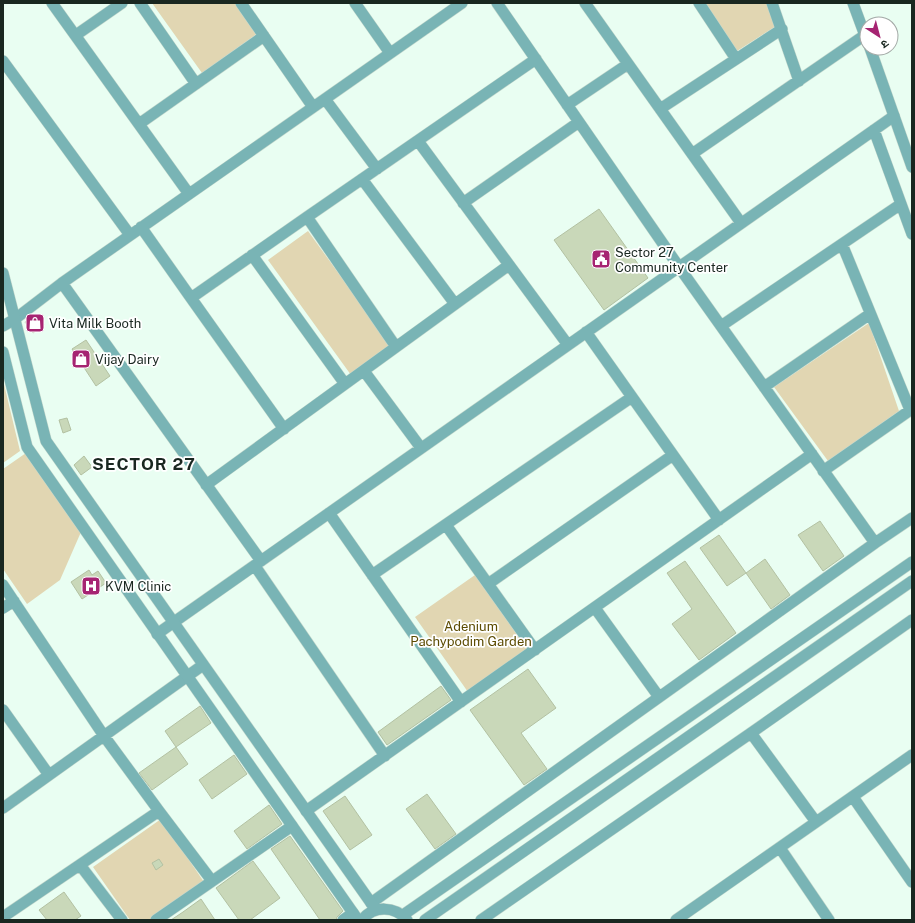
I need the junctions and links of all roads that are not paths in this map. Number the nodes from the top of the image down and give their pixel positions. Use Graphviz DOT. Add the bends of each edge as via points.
graph roads {
  1 [pos="52,3"];
  2 [pos="122,3"];
  3 [pos="140,3"];
  4 [pos="240,3"];
  5 [pos="355,3"];
  6 [pos="462,3"];
  7 [pos="497,3"];
  8 [pos="585,3"];
  9 [pos="698,3"];
  10 [pos="772,3"];
  11 [pos="853,3"];
  12 [pos="859,19"];
  13 [pos="782,29"];
  14 [pos="76,35"];
  15 [pos="264,36"];
  16 [pos="859,43"];
  17 [pos="390,53"];
  18 [pos="873,56"];
  19 [pos="536,59"];
  20 [pos="736,59"];
  21 [pos="3,61"];
  22 [pos="628,64"];
  23 [pos="800,81"];
  24 [pos="196,84"];
  25 [pos="325,99"];
  26 [pos="567,105"];
  27 [pos="313,107"];
  28 [pos="660,109"];
  29 [pos="894,116"];
  30 [pos="579,122"];
  31 [pos="140,124"];
  32 [pos="874,130"];
  33 [pos="418,141"];
  34 [pos="692,154"];
  35 [pos="912,167"];
  36 [pos="377,169"];
  37 [pos="362,179"];
  38 [pos="189,194"];
  39 [pos="463,203"];
  40 [pos="901,204"];
  41 [pos="306,217"];
  42 [pos="741,224"];
  43 [pos="141,227"];
  44 [pos="912,234"];
  45 [pos="130,235"];
  46 [pos="842,244"];
  47 [pos="252,255"];
  48 [pos="509,265"];
  49 [pos="679,267"];
  50 [pos="3,272"];
  51 [pos="62,283"];
  52 [pos="190,298"];
  53 [pos="455,304"];
  54 [pos="870,314"];
  55 [pos="15,319"];
  56 [pos="3,326"];
  57 [pos="721,326"];
  58 [pos="586,332"];
  59 [pos="568,345"];
  60 [pos="396,347"];
  61 [pos="3,352"];
  62 [pos="364,371"];
  63 [pos="345,384"];
  64 [pos="764,387"];
  65 [pos="632,397"];
  66 [pos="911,410"];
  67 [pos="284,429"];
  68 [pos="421,448"];
  69 [pos="812,454"];
  70 [pos="673,455"];
  71 [pos="823,471"];
  72 [pos="206,485"];
  73 [pos="329,513"];
  74 [pos="912,518"];
  75 [pos="719,520"];
  76 [pos="446,525"];
  77 [pos="875,544"];
  78 [pos="912,562"];
  79 [pos="258,564"];
  80 [pos="372,575"];
  81 [pos="912,581"];
  82 [pos="488,584"];
  83 [pos="3,585"];
  84 [pos="14,601"];
  85 [pos="3,608"];
  86 [pos="595,608"];
  87 [pos="912,620"];
  88 [pos="174,623"];
  89 [pos="158,634"];
  90 [pos="536,650"];
  91 [pos="203,664"];
  92 [pos="187,676"];
  93 [pos="660,697"];
  94 [pos="461,702"];
  95 [pos="3,710"];
  96 [pos="752,733"];
  97 [pos="104,736"];
  98 [pos="385,756"];
  99 [pos="912,756"];
  100 [pos="49,776"];
  101 [pos="853,797"];
  102 [pos="3,808"];
  103 [pos="158,811"];
  104 [pos="306,812"];
  105 [pos="816,822"];
  106 [pos="292,826"];
  107 [pos="780,848"];
  108 [pos="80,865"];
  109 [pos="911,878"];
  110 [pos="212,881"];
  111 [pos="373,907"];
  112 [pos="356,916"];
  113 [pos="3,917"];
  114 [pos="405,918"];
  115 [pos="122,920"];
  116 [pos="156,920"];
  117 [pos="343,920"];
  118 [pos="362,920"];
  119 [pos="425,920"];
  120 [pos="481,920"];
  121 [pos="676,920"];
  122 [pos="829,920"];
  1 -- 14 [label="street"];
  2 -- 14 [label="street"];
  3 -- 24 [label="street"];
  4 -- 15 [label="street"];
  5 -- 17 [label="street"];
  6 -- 17 [label="street"];
  7 -- 19 [label="street"];
  8 -- 22 [label="street"];
  9 -- 20 [label="street"];
  10 -- 13 [label="street"];
  11 -- 12 [label="street"];
  13 -- 20 [label="street"];
  13 -- 23 [label="street"];
  14 -- 31 [label="street"];
  15 -- 24 [label="street"];
  15 -- 27 [label="street"];
  16 -- 23 [label="street"];
  17 -- 25 [label="street"];
  18 -- 29 [label="street"];
  19 -- 26 [label="street"];
  19 -- 33 [label="street"];
  20 -- 28 [label="street"];
  21 -- 45 [label="street"];
  22 -- 26 [label="street"];
  22 -- 28 [label="street"];
  23 -- 34 [label="street"];
  24 -- 31 [label="street"];
  25 -- 27 [label="street"];
  25 -- 36 [label="street"];
  26 -- 30 [label="street"];
  27 -- 38 [label="street"];
  28 -- 34 [label="street"];
  29 -- 32 [label="street"];
  29 -- 35 [label="street"];
  30 -- 39 [label="street"];
  30 -- 49 [label="street"];
  31 -- 38 [label="street"];
  32 -- 40 [label="street"];
  32 -- 42 [label="street"];
  33 -- 36 [label="street"];
  33 -- 39 [label="street"];
  34 -- 42 [label="street"];
  36 -- 37 [label="street"];
  37 -- 41 [label="street"];
  37 -- 53 [label="street"];
  38 -- 43 [label="street"];
  39 -- 48 [label="street"];
  40 -- 44 [label="street"];
  40 -- 46 [label="street"];
  41 -- 47 [label="street"];
  41 -- 60 [label="street"];
  42 -- 49 [label="street"];
  43 -- 45 [label="street"];
  43 -- 52 [label="street"];
  45 -- 51 [label="street"];
  46 -- 54 [label="street"];
  46 -- 57 [label="street"];
  47 -- 52 [label="street"];
  47 -- 63 [label="street"];
  48 -- 53 [label="street"];
  48 -- 59 [label="street"];
  49 -- 57 [label="street"];
  49 -- 58 [label="street"];
  50 -- 55 [label="street"];
  51 -- 55 [label="street"];
  51 -- 72 [label="street"];
  52 -- 67 [label="street"];
  53 -- 60 [label="street"];
  54 -- 64 [label="street"];
  54 -- 66 [label="street"];
  55 -- 56 [label="street"];
  55 -- 88 [label="street" via="46,441"];
  57 -- 64 [label="street"];
  58 -- 59 [label="street"];
  58 -- 65 [label="street"];
  59 -- 68 [label="street"];
  60 -- 62 [label="street"];
  61 -- 89 [label="street" via="26,447"];
  62 -- 63 [label="street"];
  62 -- 68 [label="street"];
  63 -- 67 [label="street"];
  64 -- 69 [label="street"];
  65 -- 70 [label="street"];
  65 -- 76 [label="street"];
  66 -- 71 [label="street"];
  67 -- 72 [label="street"];
  68 -- 73 [label="street"];
  69 -- 71 [label="street"];
  69 -- 75 [label="street"];
  70 -- 75 [label="street"];
  70 -- 82 [label="street"];
  71 -- 77 [label="street"];
  72 -- 79 [label="street"];
  73 -- 79 [label="street"];
  73 -- 80 [label="street"];
  74 -- 77 [label="street"];
  75 -- 86 [label="street"];
  76 -- 80 [label="street"];
  76 -- 82 [label="street"];
  77 -- 93 [label="street"];
  78 -- 114 [label="street"];
  79 -- 88 [label="street"];
  79 -- 98 [label="street"];
  80 -- 94 [label="street"];
  81 -- 119 [label="street"];
  82 -- 90 [label="street"];
  83 -- 84 [label="street"];
  84 -- 85 [label="street"];
  84 -- 97 [label="street"];
  86 -- 90 [label="street"];
  86 -- 93 [label="street"];
  87 -- 96 [label="street"];
  88 -- 89 [label="street"];
  88 -- 91 [label="street"];
  89 -- 92 [label="street"];
  90 -- 94 [label="street"];
  91 -- 92 [label="street"];
  91 -- 104 [label="street"];
  92 -- 97 [label="street"];
  92 -- 106 [label="street"];
  93 -- 111 [label="street"];
  94 -- 98 [label="street"];
  95 -- 100 [label="street"];
  96 -- 105 [label="street"];
  96 -- 120 [label="street"];
  97 -- 100 [label="street"];
  97 -- 103 [label="street"];
  98 -- 104 [label="street"];
  99 -- 101 [label="street"];
  100 -- 102 [label="street"];
  101 -- 105 [label="street"];
  101 -- 109 [label="street"];
  103 -- 108 [label="street"];
  103 -- 110 [label="street"];
  104 -- 111 [label="street"];
  105 -- 107 [label="street"];
  106 -- 110 [label="street"];
  106 -- 112 [label="street"];
  107 -- 121 [label="street"];
  107 -- 122 [label="street"];
  108 -- 113 [label="street"];
  108 -- 115 [label="street"];
  110 -- 116 [label="street"];
  111 -- 114 [label="street" via="395,911"];
  111 -- 118 [label="street"];
  112 -- 117 [label="street"];
}
